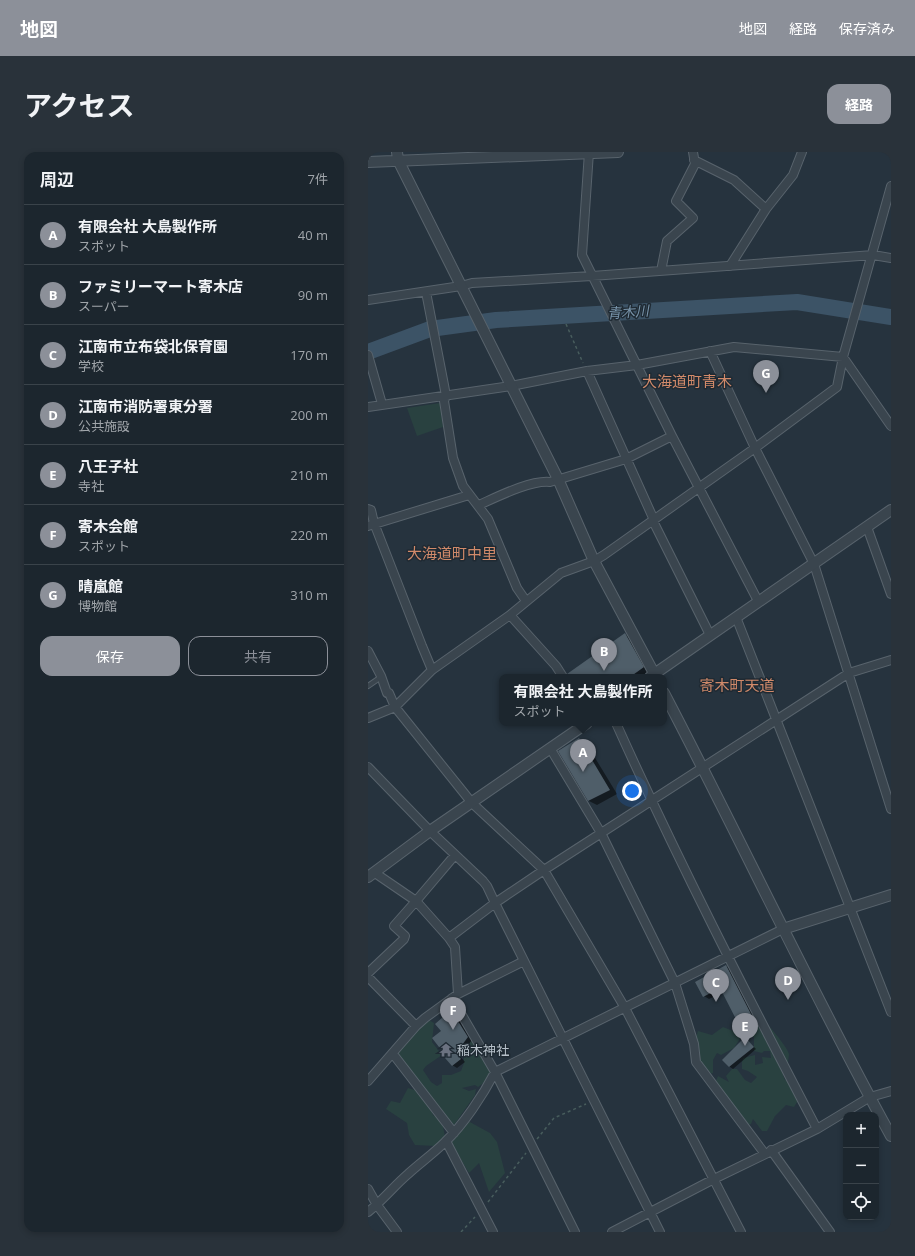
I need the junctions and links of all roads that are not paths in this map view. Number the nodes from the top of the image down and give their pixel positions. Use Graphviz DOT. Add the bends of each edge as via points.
graph roads {
  1 [pos="618,152"];
  2 [pos="802,152"];
  3 [pos="589,153"];
  4 [pos="398,156"];
  5 [pos="693,156"];
  6 [pos="368,162"];
  7 [pos="891,186"];
  8 [pos="766,210"];
  9 [pos="873,255"];
  10 [pos="891,258"];
  11 [pos="730,266"];
  12 [pos="660,271"];
  13 [pos="592,276"];
  14 [pos="462,286"];
  15 [pos="426,292"];
  16 [pos="368,300"];
  17 [pos="710,351"];
  18 [pos="368,356"];
  19 [pos="843,357"];
  20 [pos="637,365"];
  21 [pos="587,371"];
  22 [pos="511,386"];
  23 [pos="446,396"];
  24 [pos="382,404"];
  25 [pos="368,407"];
  26 [pos="891,426"];
  27 [pos="672,436"];
  28 [pos="755,448"];
  29 [pos="626,460"];
  30 [pos="558,479"];
  31 [pos="699,488"];
  32 [pos="470,494"];
  33 [pos="479,505"];
  34 [pos="368,509"];
  35 [pos="891,510"];
  36 [pos="653,520"];
  37 [pos="371,525"];
  38 [pos="868,527"];
  39 [pos="594,561"];
  40 [pos="814,564"];
  41 [pos="891,594"];
  42 [pos="526,601"];
  43 [pos="758,601"];
  44 [pos="510,615"];
  45 [pos="736,617"];
  46 [pos="710,635"];
  47 [pos="368,651"];
  48 [pos="891,660"];
  49 [pos="432,670"];
  50 [pos="849,673"];
  51 [pos="561,674"];
  52 [pos="652,674"];
  53 [pos="656,674"];
  54 [pos="381,676"];
  55 [pos="368,686"];
  56 [pos="667,699"];
  57 [pos="395,707"];
  58 [pos="368,718"];
  59 [pos="776,720"];
  60 [pos="583,726"];
  61 [pos="617,726"];
  62 [pos="550,748"];
  63 [pos="368,767"];
  64 [pos="704,768"];
  65 [pos="651,801"];
  66 [pos="472,804"];
  67 [pos="891,809"];
  68 [pos="430,832"];
  69 [pos="601,833"];
  70 [pos="455,855"];
  71 [pos="544,870"];
  72 [pos="371,875"];
  73 [pos="891,895"];
  74 [pos="416,902"];
  75 [pos="495,904"];
  76 [pos="850,907"];
  77 [pos="784,929"];
  78 [pos="449,938"];
  79 [pos="728,956"];
  80 [pos="524,961"];
  81 [pos="368,972"];
  82 [pos="368,977"];
  83 [pos="675,983"];
  84 [pos="455,996"];
  85 [pos="625,1008"];
  86 [pos="891,1012"];
  87 [pos="416,1026"];
  88 [pos="562,1038"];
  89 [pos="393,1054"];
  90 [pos="495,1072"];
  91 [pos="368,1081"];
  92 [pos="891,1091"];
  93 [pos="870,1097"];
  94 [pos="817,1129"];
  95 [pos="454,1133"];
  96 [pos="891,1136"];
  97 [pos="446,1141"];
  98 [pos="768,1152"];
  99 [pos="714,1179"];
  100 [pos="368,1189"];
  101 [pos="377,1205"];
  102 [pos="368,1212"];
  103 [pos="650,1212"];
  104 [pos="396,1232"];
  105 [pos="493,1232"];
  106 [pos="575,1232"];
  107 [pos="612,1232"];
  108 [pos="660,1232"];
  109 [pos="741,1232"];
  110 [pos="830,1232"];
  1 -- 3 [label="street"];
  2 -- 8 [label="street" via="793,175"];
  3 -- 4 [label="street"];
  3 -- 13 [label="street" via="582,255"];
  4 -- 6 [label="street"];
  4 -- 14 [label="street"];
  5 -- 8 [label="street" via="734,180"];
  5 -- 12 [label="street" via="695,164 676,201 692,218 667,241"];
  7 -- 9 [label="street"];
  8 -- 11 [label="street"];
  9 -- 10 [label="street"];
  9 -- 11 [label="street"];
  9 -- 19 [label="street"];
  11 -- 12 [label="street"];
  12 -- 13 [label="street"];
  13 -- 14 [label="street" via="472,283"];
  13 -- 20 [label="street"];
  14 -- 15 [label="street"];
  14 -- 22 [label="street"];
  15 -- 16 [label="street"];
  15 -- 23 [label="street"];
  17 -- 19 [label="street" via="734,347"];
  17 -- 20 [label="street"];
  17 -- 28 [label="street"];
  18 -- 24 [label="street"];
  19 -- 26 [label="street"];
  19 -- 28 [label="street" via="836,387"];
  20 -- 21 [label="street"];
  20 -- 27 [label="street"];
  21 -- 22 [label="street"];
  21 -- 29 [label="street"];
  22 -- 23 [label="street"];
  22 -- 30 [label="street"];
  23 -- 24 [label="street"];
  23 -- 32 [label="street" via="444,402 453,458 463,486"];
  24 -- 25 [label="street"];
  27 -- 29 [label="street"];
  27 -- 31 [label="street"];
  28 -- 31 [label="street"];
  28 -- 40 [label="street"];
  29 -- 30 [label="street"];
  29 -- 36 [label="street"];
  30 -- 33 [label="street" via="510,491"];
  30 -- 39 [label="street"];
  31 -- 36 [label="street"];
  31 -- 43 [label="street"];
  32 -- 33 [label="street"];
  32 -- 37 [label="street"];
  33 -- 42 [label="street" via="488,519 517,588"];
  34 -- 37 [label="street" via="371,510"];
  35 -- 38 [label="street"];
  36 -- 39 [label="street"];
  36 -- 46 [label="street"];
  37 -- 49 [label="street"];
  38 -- 40 [label="street"];
  38 -- 41 [label="street"];
  39 -- 42 [label="street" via="561,573"];
  39 -- 52 [label="street"];
  40 -- 43 [label="street"];
  40 -- 50 [label="street"];
  42 -- 44 [label="street"];
  43 -- 45 [label="street"];
  44 -- 49 [label="street"];
  44 -- 51 [label="street"];
  45 -- 46 [label="street"];
  45 -- 59 [label="street"];
  46 -- 53 [label="street"];
  47 -- 54 [label="street"];
  48 -- 50 [label="street"];
  49 -- 57 [label="street"];
  50 -- 59 [label="street"];
  50 -- 67 [label="street"];
  54 -- 55 [label="lane"];
  54 -- 57 [label="street"];
  56 -- 64 [label="street"];
  57 -- 58 [label="street"];
  57 -- 66 [label="street"];
  59 -- 64 [label="street"];
  59 -- 76 [label="street"];
  60 -- 62 [label="street"];
  61 -- 65 [label="street"];
  62 -- 66 [label="street"];
  62 -- 69 [label="street"];
  63 -- 68 [label="street"];
  64 -- 65 [label="street"];
  64 -- 77 [label="street"];
  65 -- 69 [label="street"];
  65 -- 79 [label="street"];
  66 -- 68 [label="street"];
  66 -- 71 [label="street"];
  68 -- 70 [label="street"];
  68 -- 72 [label="street"];
  69 -- 71 [label="street"];
  69 -- 83 [label="street"];
  70 -- 74 [label="street"];
  70 -- 75 [label="street" via="487,886"];
  71 -- 75 [label="street"];
  71 -- 85 [label="street"];
  72 -- 74 [label="street"];
  73 -- 76 [label="street"];
  74 -- 78 [label="street"];
  74 -- 81 [label="street" via="394,926 405,936 404,940"];
  75 -- 78 [label="street"];
  75 -- 80 [label="street"];
  76 -- 77 [label="street"];
  76 -- 86 [label="street"];
  77 -- 79 [label="street"];
  77 -- 93 [label="street"];
  78 -- 84 [label="street" via="455,947"];
  79 -- 83 [label="street"];
  79 -- 94 [label="street"];
  80 -- 84 [label="street"];
  80 -- 88 [label="street"];
  82 -- 87 [label="street"];
  83 -- 85 [label="street"];
  83 -- 98 [label="street" via="694,1044 696,1062"];
  84 -- 87 [label="street"];
  84 -- 90 [label="street"];
  85 -- 88 [label="street"];
  85 -- 99 [label="street"];
  87 -- 89 [label="street"];
  88 -- 90 [label="street"];
  88 -- 103 [label="street"];
  89 -- 91 [label="street"];
  89 -- 95 [label="street"];
  90 -- 95 [label="street"];
  90 -- 106 [label="street"];
  92 -- 93 [label="street"];
  93 -- 94 [label="street"];
  93 -- 96 [label="street"];
  94 -- 98 [label="street"];
  95 -- 97 [label="street"];
  97 -- 101 [label="street" via="407,1174"];
  97 -- 105 [label="street"];
  98 -- 99 [label="street"];
  98 -- 110 [label="street"];
  99 -- 103 [label="street"];
  99 -- 109 [label="street"];
  100 -- 101 [label="street"];
  101 -- 102 [label="street"];
  101 -- 104 [label="street"];
  103 -- 107 [label="street"];
  103 -- 108 [label="street"];
}
